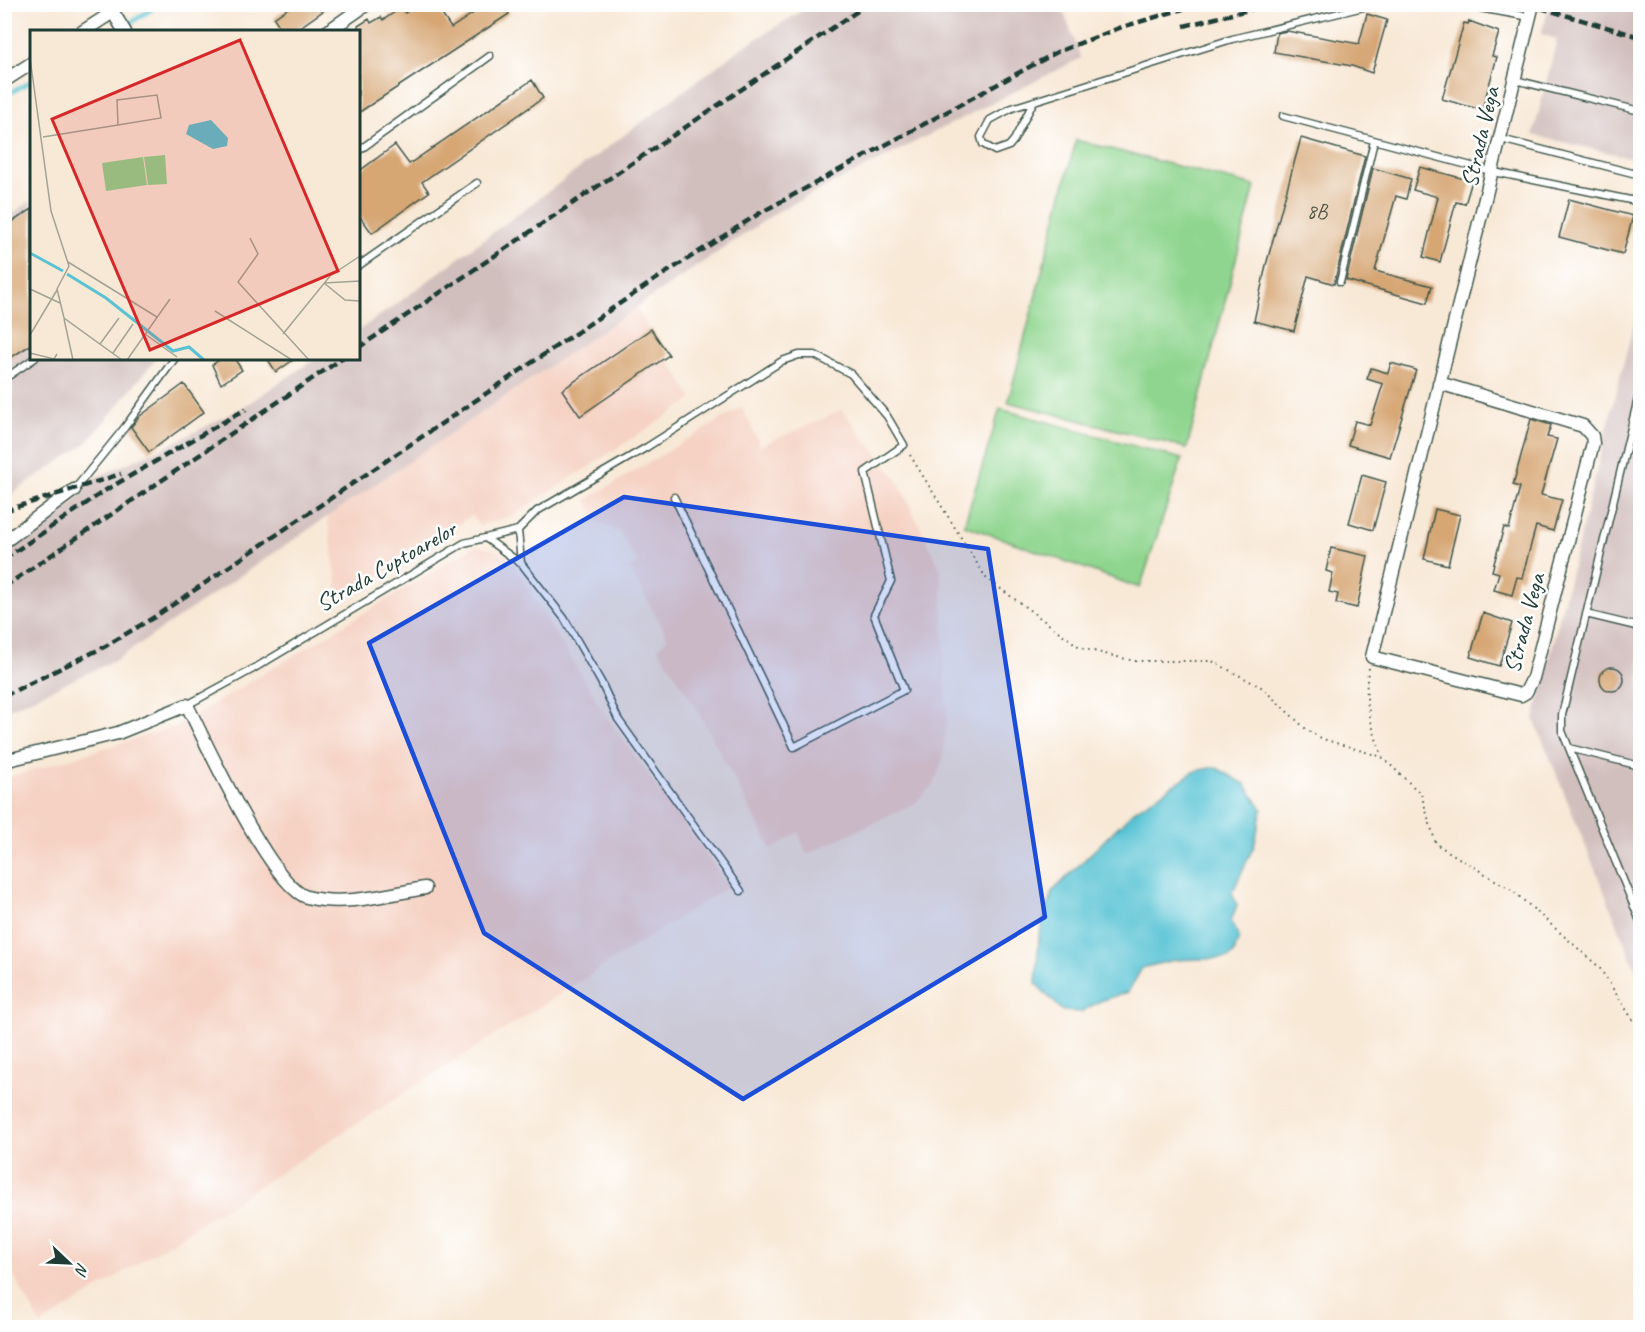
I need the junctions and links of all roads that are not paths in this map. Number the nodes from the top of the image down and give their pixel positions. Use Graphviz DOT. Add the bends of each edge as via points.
graph roads {
  1 [pos="367,4"];
  2 [pos="1376,4"];
  3 [pos="1457,4"];
  4 [pos="1533,4"];
  5 [pos="111,8"];
  6 [pos="1530,17"];
  7 [pos="84,30"];
  8 [pos="124,30"];
  9 [pos="330,30"];
  10 [pos="490,56"];
  11 [pos="30,64"];
  12 [pos="1515,80"];
  13 [pos="4,81"];
  14 [pos="1034,101"];
  15 [pos="1641,111"];
  16 [pos="1283,116"];
  17 [pos="1502,139"];
  18 [pos="1374,141"];
  19 [pos="360,150"];
  20 [pos="1494,172"];
  21 [pos="1641,175"];
  22 [pos="477,183"];
  23 [pos="1641,202"];
  24 [pos="360,265"];
  25 [pos="1340,282"];
  26 [pos="32,360"];
  27 [pos="174,360"];
  28 [pos="4,379"];
  29 [pos="1439,383"];
  30 [pos="1641,390"];
  31 [pos="74,490"];
  32 [pos="674,497"];
  33 [pos="518,530"];
  34 [pos="486,539"];
  35 [pos="4,543"];
  36 [pos="521,563"];
  37 [pos="1587,614"];
  38 [pos="1641,627"];
  39 [pos="187,705"];
  40 [pos="1569,748"];
  41 [pos="4,761"];
  42 [pos="1641,766"];
  43 [pos="425,888"];
  44 [pos="741,891"];
  45 [pos="1641,921"];
  1 -- 9 [label="street"];
  2 -- 14 [label="lane" via="1232,39"];
  3 -- 6 [label="lane"];
  4 -- 6 [label="street, Strada Vega"];
  5 -- 7 [label="street"];
  5 -- 8 [label="street"];
  6 -- 12 [label="street, Strada Vega"];
  10 -- 19 [label="lane"];
  11 -- 13 [label="street"];
  12 -- 15 [label="lane"];
  12 -- 17 [label="street, Strada Vega"];
  14 -- 14 [label="lane" via="997,114 981,137 983,144 995,151 1009,146"];
  16 -- 18 [label="lane"];
  17 -- 20 [label="street, Strada Vega"];
  17 -- 21 [label="lane"];
  18 -- 20 [label="lane"];
  18 -- 25 [label="lane"];
  20 -- 23 [label="lane"];
  20 -- 29 [label="street, Strada Vega"];
  22 -- 24 [label="lane"];
  26 -- 28 [label="lane"];
  27 -- 31 [label="lane"];
  29 -- 29 [label="street, Strada Vega" via="1372,657 1514,695 1526,692 1533,678 1592,436 1583,426"];
  30 -- 37 [label="lane"];
  31 -- 35 [label="street"];
  32 -- 33 [label="lane, Strada Cuptoarelor" via="794,747 904,690 874,615 891,581 865,472 904,445 887,416 851,374 821,357 799,355 764,370 647,447 537,511"];
  33 -- 34 [label="lane, Strada Cuptoarelor"];
  33 -- 36 [label="lane"];
  34 -- 36 [label="lane"];
  34 -- 39 [label="lane, Strada Cuptoarelor" via="464,543"];
  36 -- 44 [label="lane" via="564,618 618,719"];
  37 -- 38 [label="lane"];
  37 -- 40 [label="lane" via="1562,715 1562,731"];
  39 -- 41 [label="street, Strada Cuptoarelor" via="118,733"];
  39 -- 43 [label="street" via="237,806 286,879 304,896 326,900 360,898"];
  40 -- 42 [label="lane"];
  40 -- 45 [label="lane"];
}
